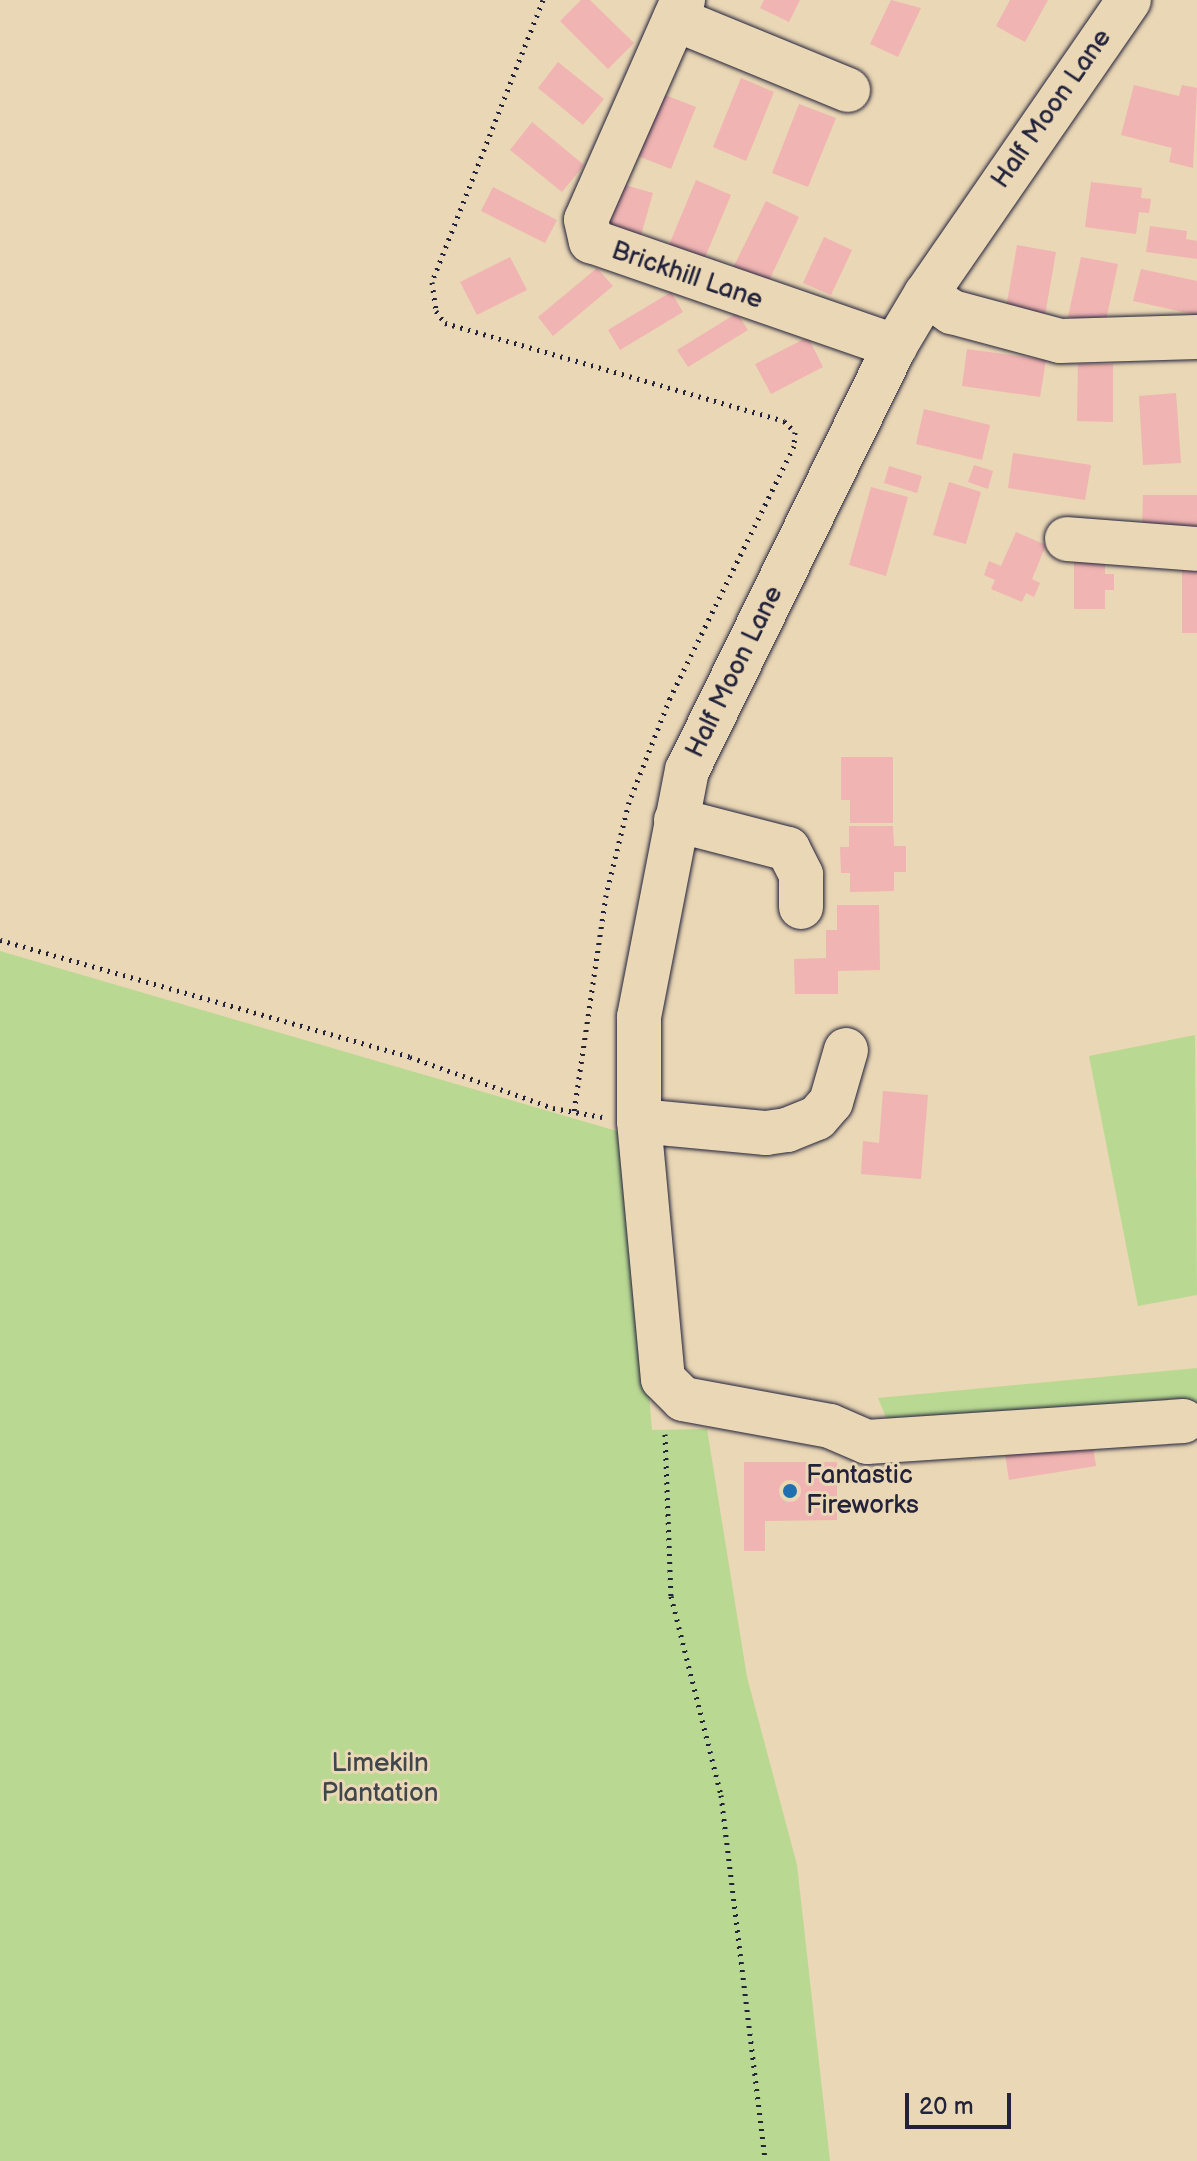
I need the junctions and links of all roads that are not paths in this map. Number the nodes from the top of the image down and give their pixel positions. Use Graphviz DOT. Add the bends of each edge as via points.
graph roads {
  1 [pos="1129,0"];
  2 [pos="679,10"];
  3 [pos="848,90"];
  4 [pos="926,294"];
  5 [pos="1197,337"];
  6 [pos="895,346"];
  7 [pos="1067,539"];
  8 [pos="1197,549"];
  9 [pos="676,820"];
  10 [pos="801,907"];
  11 [pos="846,1050"];
  12 [pos="639,1121"];
  13 [pos="1183,1421"];
  1 -- 4 [label="street, Half Moon Lane"];
  2 -- 3 [label="street"];
  2 -- 6 [label="street, Brickhill Lane" via="586,220 591,241"];
  4 -- 5 [label="street" via="952,312 1060,341"];
  4 -- 6 [label="street, Half Moon Lane"];
  6 -- 9 [label="street, Half Moon Lane" via="687,770"];
  7 -- 8 [label="street"];
  9 -- 10 [label="street" via="788,849 801,875"];
  9 -- 12 [label="street, Half Moon Lane" via="639,1017"];
  11 -- 12 [label="street" via="831,1102 817,1118 787,1130 766,1133"];
  12 -- 13 [label="street, Half Moon Lane" via="663,1379 683,1399 830,1426 867,1442"];
}
